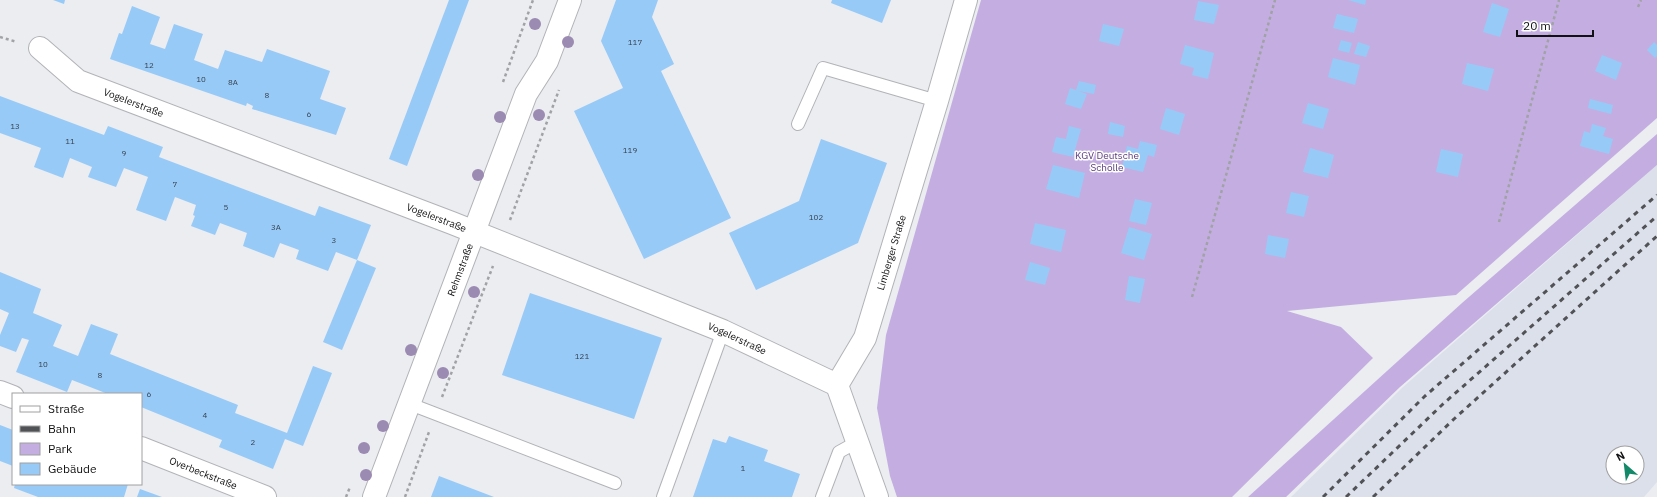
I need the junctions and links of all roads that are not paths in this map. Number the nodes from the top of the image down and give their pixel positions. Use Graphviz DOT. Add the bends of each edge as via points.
graph roads {
  1 [pos="570,0"];
  2 [pos="966,0"];
  3 [pos="40,48"];
  4 [pos="937,102"];
  5 [pos="798,124"];
  6 [pos="474,232"];
  7 [pos="723,331"];
  8 [pos="837,385"];
  9 [pos="0,392"];
  10 [pos="12,397"];
  11 [pos="410,404"];
  12 [pos="857,442"];
  13 [pos="142,448"];
  14 [pos="615,483"];
  15 [pos="265,497"];
  16 [pos="374,497"];
  17 [pos="663,497"];
  18 [pos="822,497"];
  19 [pos="877,497"];
  1 -- 6 [label="street, Rehmstraße" via="546,61 526,94"];
  2 -- 4 [label="street, Limberger Straße"];
  3 -- 6 [label="street, Vogelerstraße" via="78,81"];
  4 -- 5 [label="lane" via="823,68"];
  4 -- 8 [label="street, Limberger Straße" via="866,338"];
  6 -- 7 [label="street, Vogelerstraße"];
  6 -- 11 [label="street, Rehmstraße"];
  7 -- 8 [label="street, Vogelerstraße"];
  7 -- 17 [label="lane"];
  8 -- 12 [label="street"];
  9 -- 10 [label="street"];
  11 -- 14 [label="lane"];
  11 -- 16 [label="street, Rehmstraße"];
  12 -- 18 [label="lane" via="839,452"];
  12 -- 19 [label="street"];
  13 -- 15 [label="street, Overbeckstraße"];
}
